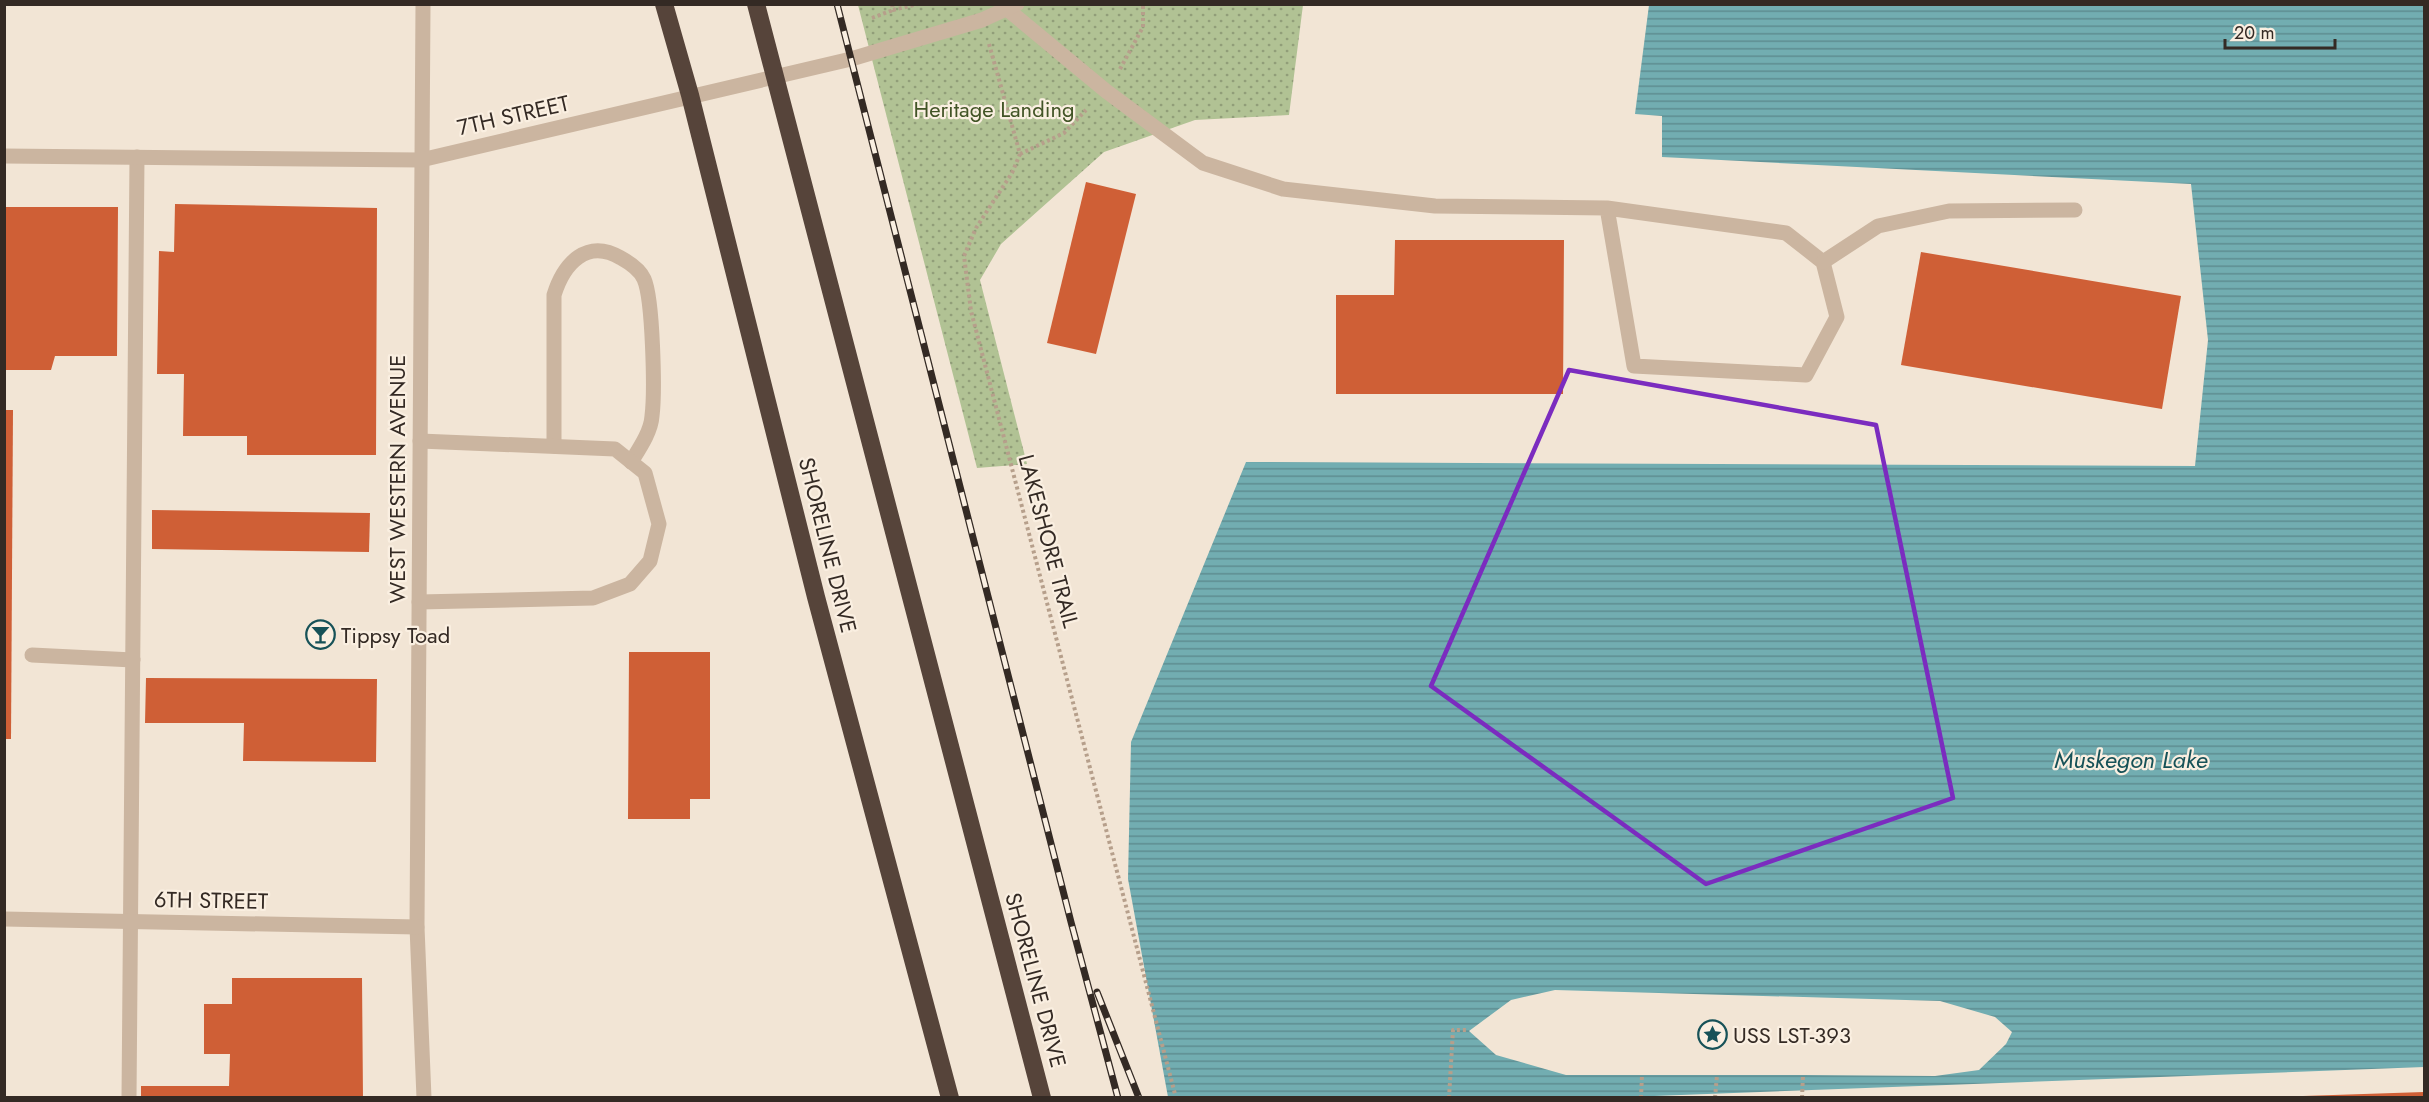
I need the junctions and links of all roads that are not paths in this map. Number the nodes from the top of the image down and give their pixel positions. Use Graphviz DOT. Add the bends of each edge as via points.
graph roads {
  1 [pos="423,4"];
  2 [pos="664,4"];
  3 [pos="756,4"];
  4 [pos="1012,7"];
  5 [pos="774,76"];
  6 [pos="690,95"];
  7 [pos="4,156"];
  8 [pos="137,157"];
  9 [pos="421,160"];
  10 [pos="1607,208"];
  11 [pos="2075,210"];
  12 [pos="1823,262"];
  13 [pos="420,441"];
  14 [pos="554,446"];
  15 [pos="631,462"];
  16 [pos="419,602"];
  17 [pos="32,655"];
  18 [pos="133,660"];
  19 [pos="4,919"];
  20 [pos="130,921"];
  21 [pos="417,927"];
  22 [pos="129,1098"];
  23 [pos="424,1098"];
  24 [pos="950,1098"];
  25 [pos="1042,1098"];
  1 -- 9 [label="street, WEST WESTERN AVENUE"];
  2 -- 6 [label="highway, SHORELINE DRIVE"];
  3 -- 5 [label="highway, SHORELINE DRIVE"];
  4 -- 5 [label="street, 7TH STREET" via="982,20 851,59"];
  4 -- 10 [label="street" via="1106,91 1203,163 1282,189 1435,206"];
  5 -- 6 [label="street, 7TH STREET"];
  5 -- 25 [label="highway, SHORELINE DRIVE"];
  6 -- 9 [label="street, 7TH STREET"];
  6 -- 24 [label="highway, SHORELINE DRIVE" via="816,597"];
  7 -- 8 [label="street, 7TH STREET"];
  8 -- 9 [label="street, 7TH STREET"];
  8 -- 18 [label="street"];
  9 -- 13 [label="street, WEST WESTERN AVENUE"];
  10 -- 12 [label="street" via="1786,234"];
  10 -- 12 [label="street" via="1634,366 1806,375 1837,317"];
  11 -- 12 [label="street" via="1949,211 1878,226"];
  13 -- 14 [label="street"];
  13 -- 16 [label="street, WEST WESTERN AVENUE"];
  14 -- 15 [label="street" via="615,449"];
  14 -- 15 [label="street" via="554,295 561,274 575,258 593,251 612,252 644,277 650,297 652,418"];
  15 -- 16 [label="street" via="645,473 659,524 650,561 630,584 593,598"];
  16 -- 21 [label="street, WEST WESTERN AVENUE"];
  17 -- 18 [label="street"];
  18 -- 20 [label="street"];
  19 -- 20 [label="street, 6TH STREET"];
  20 -- 21 [label="street, 6TH STREET"];
  20 -- 22 [label="street"];
  21 -- 23 [label="street, WEST WESTERN AVENUE"];
}
